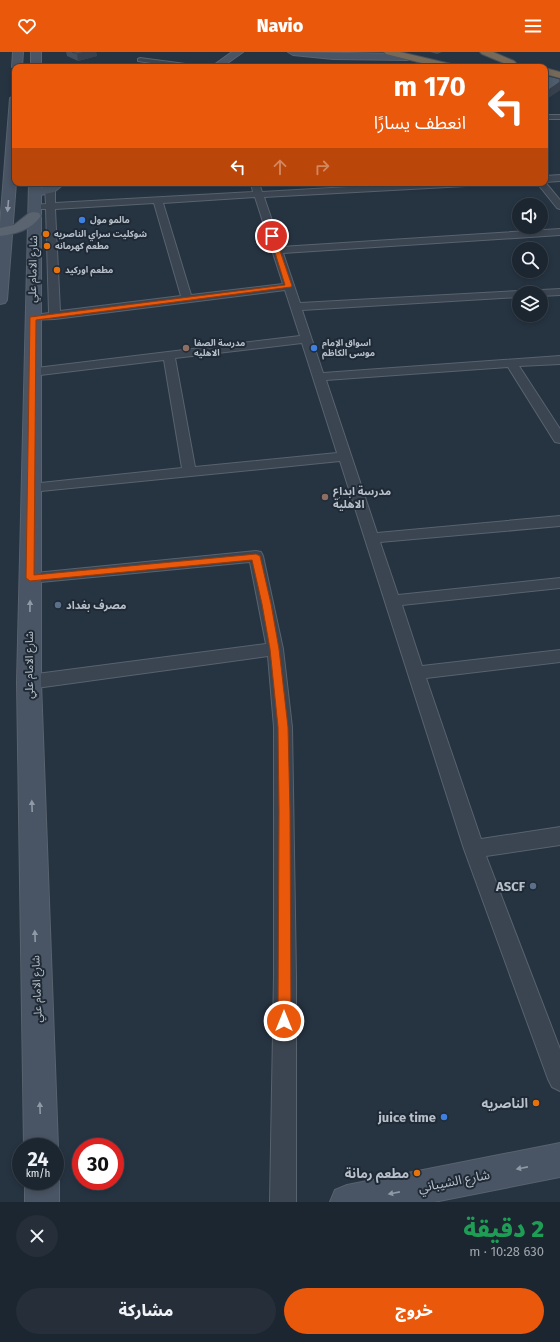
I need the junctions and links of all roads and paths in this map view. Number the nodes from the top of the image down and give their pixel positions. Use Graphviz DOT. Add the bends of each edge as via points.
graph roads {
  1 [pos="18,52"];
  2 [pos="36,52"];
  3 [pos="145,52"];
  4 [pos="238,52"];
  5 [pos="293,52"];
  6 [pos="389,52"];
  7 [pos="485,52"];
  8 [pos="408,57"];
  9 [pos="140,63"];
  10 [pos="507,63"];
  11 [pos="17,64"];
  12 [pos="36,64"];
  13 [pos="153,64"];
  14 [pos="220,64"];
  15 [pos="433,64"];
  16 [pos="548,72"];
  17 [pos="560,75"];
  18 [pos="548,82"];
  19 [pos="560,84"];
  20 [pos="548,117"];
  21 [pos="560,117"];
  22 [pos="12,132"];
  23 [pos="560,178"];
  24 [pos="548,179"];
  25 [pos="54,186"];
  26 [pos="362,186"];
  27 [pos="543,186"];
  28 [pos="35,188"];
  29 [pos="257,189"];
  30 [pos="157,199"];
  31 [pos="560,206"];
  32 [pos="40,210"];
  33 [pos="3,232"];
  34 [pos="560,232"];
  35 [pos="277,250"];
  36 [pos="33,265"];
  37 [pos="3,266"];
  38 [pos="289,286"];
  39 [pos="560,292"];
  40 [pos="548,293"];
  41 [pos="512,294"];
  42 [pos="187,298"];
  43 [pos="0,300"];
  44 [pos="296,307"];
  45 [pos="55,316"];
  46 [pos="32,318"];
  47 [pos="306,338"];
  48 [pos="169,355"];
  49 [pos="560,360"];
  50 [pos="511,363"];
  51 [pos="32,372"];
  52 [pos="318,376"];
  53 [pos="560,440"];
  54 [pos="345,456"];
  55 [pos="189,472"];
  56 [pos="31,488"];
  57 [pos="560,521"];
  58 [pos="372,538"];
  59 [pos="30,578"];
  60 [pos="560,583"];
  61 [pos="392,601"];
  62 [pos="274,649"];
  63 [pos="560,656"];
  64 [pos="416,673"];
  65 [pos="29,682"];
  66 [pos="560,836"];
  67 [pos="474,849"];
  68 [pos="560,1079"];
  69 [pos="41,1138"];
  70 [pos="560,1160"];
  71 [pos="42,1190"];
  72 [pos="42,1202"];
  73 [pos="283,1202"];
  74 [pos="347,1202"];
  1 -- 11 [label="main road"];
  2 -- 12 [label="main road"];
  3 -- 9 [label="street"];
  4 -- 14 [label="main road"];
  5 -- 8 [label="main road" via="333,56"];
  6 -- 8 [label="highway"];
  7 -- 10 [label="highway"];
  8 -- 15 [label="highway"];
  9 -- 13 [label="street"];
  16 -- 17 [label="highway"];
  18 -- 19 [label="highway"];
  20 -- 21 [label="street"];
  22 -- 33 [label="main road, one-way"];
  23 -- 24 [label="street"];
  25 -- 28 [label="main road"];
  25 -- 32 [label="street"];
  26 -- 29 [label="street"];
  27 -- 31 [label="street"];
  28 -- 32 [label="main road, شارع الامام علي"];
  29 -- 30 [label="street"];
  29 -- 35 [label="street"];
  30 -- 32 [label="street"];
  30 -- 42 [label="street"];
  32 -- 33 [label="main road" via="21,227"];
  32 -- 36 [label="main road, شارع الامام علي"];
  32 -- 45 [label="street"];
  33 -- 37 [label="main road"];
  34 -- 35 [label="street"];
  35 -- 38 [label="street"];
  36 -- 37 [label="main road" via="25,257 18,257 6,261"];
  36 -- 46 [label="main road, شارع الامام علي"];
  37 -- 43 [label="main road"];
  38 -- 42 [label="street"];
  38 -- 44 [label="street"];
  39 -- 40 [label="street"];
  41 -- 44 [label="street"];
  42 -- 45 [label="street"];
  44 -- 47 [label="street"];
  45 -- 46 [label="street"];
  46 -- 51 [label="main road, شارع الامام علي"];
  47 -- 48 [label="street"];
  47 -- 52 [label="street"];
  48 -- 51 [label="street"];
  48 -- 55 [label="street"];
  49 -- 50 [label="street"];
  50 -- 52 [label="street"];
  50 -- 53 [label="street"];
  51 -- 56 [label="main road, شارع الامام علي"];
  52 -- 54 [label="street"];
  54 -- 55 [label="street"];
  54 -- 58 [label="street"];
  55 -- 56 [label="street"];
  56 -- 59 [label="main road, شارع الامام علي"];
  57 -- 58 [label="street"];
  58 -- 61 [label="street"];
  59 -- 62 [label="street" via="256,556"];
  65 -- 59 [label="main road, شارع الامام علي, one-way"];
  60 -- 61 [label="street"];
  61 -- 64 [label="street"];
  62 -- 65 [label="street"];
  62 -- 73 [label="street" via="283,727 285,804"];
  63 -- 64 [label="street"];
  64 -- 67 [label="street"];
  69 -- 65 [label="main road, شارع الامام علي, one-way"];
  66 -- 67 [label="street"];
  67 -- 68 [label="street"];
  70 -- 74 [label="main road, شارع الشيباني, one-way"];
  71 -- 72 [label="main road"];
}
